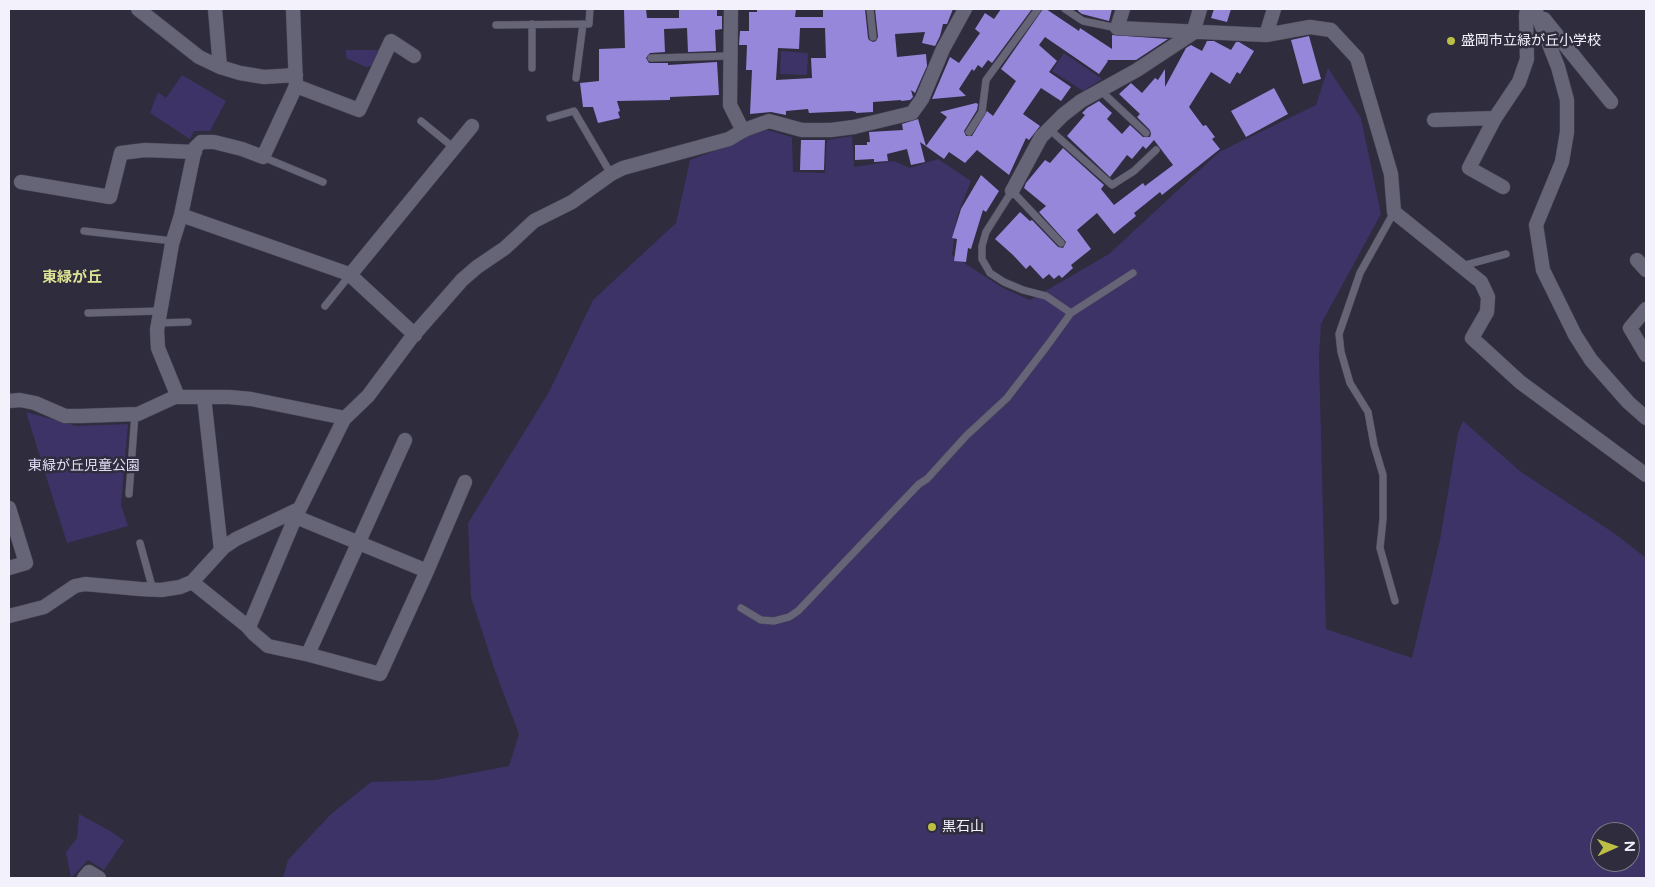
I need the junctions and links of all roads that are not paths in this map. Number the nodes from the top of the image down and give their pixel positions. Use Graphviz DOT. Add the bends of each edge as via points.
graph roads {
  1 [pos="138,9"];
  2 [pos="215,9"];
  3 [pos="293,9"];
  4 [pos="590,9"];
  5 [pos="731,9"];
  6 [pos="870,9"];
  7 [pos="965,9"];
  8 [pos="1038,9"];
  9 [pos="1065,9"];
  10 [pos="1123,9"];
  11 [pos="1200,9"];
  12 [pos="1274,9"];
  13 [pos="1527,9"];
  14 [pos="1536,9"];
  15 [pos="532,24"];
  16 [pos="583,24"];
  17 [pos="496,25"];
  18 [pos="1117,28"];
  19 [pos="1193,33"];
  20 [pos="1266,34"];
  21 [pos="873,37"];
  22 [pos="414,56"];
  23 [pos="729,56"];
  24 [pos="651,58"];
  25 [pos="220,68"];
  26 [pos="532,68"];
  27 [pos="576,78"];
  28 [pos="296,80"];
  29 [pos="1102,91"];
  30 [pos="1611,102"];
  31 [pos="550,118"];
  32 [pos="1495,118"];
  33 [pos="1434,120"];
  34 [pos="421,121"];
  35 [pos="472,126"];
  36 [pos="1049,129"];
  37 [pos="743,131"];
  38 [pos="969,132"];
  39 [pos="1146,133"];
  40 [pos="454,148"];
  41 [pos="1156,150"];
  42 [pos="194,152"];
  43 [pos="263,157"];
  44 [pos="611,174"];
  45 [pos="21,182"];
  46 [pos="324,182"];
  47 [pos="1503,187"];
  48 [pos="1012,191"];
  49 [pos="1394,212"];
  50 [pos="182,215"];
  51 [pos="84,232"];
  52 [pos="174,241"];
  53 [pos="1061,243"];
  54 [pos="1506,254"];
  55 [pos="1462,266"];
  56 [pos="1133,273"];
  57 [pos="350,275"];
  58 [pos="325,306"];
  59 [pos="1646,309"];
  60 [pos="88,313"];
  61 [pos="1071,313"];
  62 [pos="159,317"];
  63 [pos="188,322"];
  64 [pos="415,335"];
  65 [pos="1646,356"];
  66 [pos="178,397"];
  67 [pos="204,397"];
  68 [pos="9,401"];
  69 [pos="135,414"];
  70 [pos="345,418"];
  71 [pos="1646,418"];
  72 [pos="405,440"];
  73 [pos="1646,475"];
  74 [pos="465,482"];
  75 [pos="128,494"];
  76 [pos="9,508"];
  77 [pos="298,513"];
  78 [pos="359,542"];
  79 [pos="140,543"];
  80 [pos="221,550"];
  81 [pos="9,568"];
  82 [pos="427,570"];
  83 [pos="192,582"];
  84 [pos="153,590"];
  85 [pos="1395,601"];
  86 [pos="741,608"];
  87 [pos="9,616"];
  88 [pos="249,627"];
  89 [pos="308,654"];
  90 [pos="84,878"];
  91 [pos="99,878"];
  1 -- 25 [label="street" via="199,57"];
  2 -- 25 [label="street"];
  3 -- 28 [label="street"];
  4 -- 16 [label="lane" via="589,24"];
  5 -- 23 [label="street"];
  6 -- 21 [label="lane"];
  7 -- 37 [label="street" via="922,99 912,113 830,130 802,130 769,121"];
  8 -- 38 [label="lane" via="986,80 982,112"];
  9 -- 18 [label="lane" via="1083,21"];
  10 -- 18 [label="street"];
  11 -- 19 [label="street"];
  12 -- 20 [label="street"];
  13 -- 32 [label="street" via="1527,59 1519,82"];
  14 -- 30 [label="street"];
  14 -- 71 [label="street" via="1567,100 1567,132 1562,162 1536,225 1543,270 1591,360"];
  15 -- 16 [label="lane"];
  15 -- 17 [label="lane"];
  15 -- 26 [label="lane"];
  16 -- 27 [label="lane"];
  18 -- 19 [label="street"];
  19 -- 20 [label="street"];
  19 -- 29 [label="street"];
  20 -- 49 [label="street" via="1310,27 1331,30 1357,58 1391,174"];
  22 -- 28 [label="street" via="391,41 359,110"];
  23 -- 24 [label="lane"];
  23 -- 37 [label="street" via="730,105"];
  25 -- 28 [label="street"];
  28 -- 43 [label="street"];
  29 -- 36 [label="street" via="1081,101"];
  29 -- 39 [label="lane"];
  31 -- 44 [label="lane" via="574,111"];
  32 -- 33 [label="street"];
  32 -- 47 [label="street" via="1469,168"];
  34 -- 40 [label="lane"];
  35 -- 40 [label="street"];
  36 -- 41 [label="lane" via="1112,185 1134,171"];
  36 -- 48 [label="street" via="1041,137"];
  37 -- 44 [label="street" via="728,139"];
  40 -- 57 [label="street"];
  42 -- 43 [label="street" via="201,142 214,142"];
  42 -- 45 [label="street" via="145,150 121,153 110,197"];
  42 -- 50 [label="street"];
  43 -- 46 [label="lane"];
  44 -- 64 [label="street" via="572,202 534,221 505,248 477,267"];
  48 -- 53 [label="lane"];
  48 -- 61 [label="lane" via="986,232 982,259 990,273 1004,282 1046,296"];
  49 -- 55 [label="street"];
  49 -- 85 [label="lane" via="1360,273 1339,334 1350,383 1368,412 1383,475 1380,548"];
  50 -- 52 [label="street"];
  50 -- 57 [label="street"];
  51 -- 52 [label="lane"];
  52 -- 62 [label="street"];
  54 -- 55 [label="lane"];
  55 -- 73 [label="street" via="1481,282 1488,297 1487,312 1472,338 1520,382"];
  56 -- 61 [label="lane"];
  57 -- 58 [label="lane"];
  57 -- 64 [label="street"];
  59 -- 65 [label="street" via="1630,328"];
  60 -- 62 [label="lane"];
  61 -- 86 [label="lane" via="1006,398 798,611 774,621 761,620"];
  62 -- 63 [label="lane"];
  62 -- 66 [label="street" via="158,348"];
  64 -- 70 [label="street" via="368,396"];
  66 -- 67 [label="street"];
  66 -- 69 [label="street"];
  67 -- 70 [label="street" via="251,399"];
  67 -- 80 [label="street"];
  68 -- 69 [label="street" via="35,403 65,416"];
  69 -- 75 [label="lane"];
  70 -- 77 [label="street"];
  72 -- 78 [label="street"];
  74 -- 82 [label="street"];
  76 -- 81 [label="street" via="26,563"];
  77 -- 78 [label="street"];
  77 -- 80 [label="street" via="236,539"];
  77 -- 88 [label="street"];
  78 -- 82 [label="street"];
  78 -- 89 [label="street"];
  79 -- 84 [label="lane"];
  80 -- 83 [label="street"];
  82 -- 89 [label="street" via="380,674"];
  83 -- 84 [label="street"];
  83 -- 88 [label="street"];
  84 -- 87 [label="street" via="85,584 75,586 44,607"];
  88 -- 89 [label="street" via="268,646"];
  90 -- 91 [label="street" via="89,872"];
}
